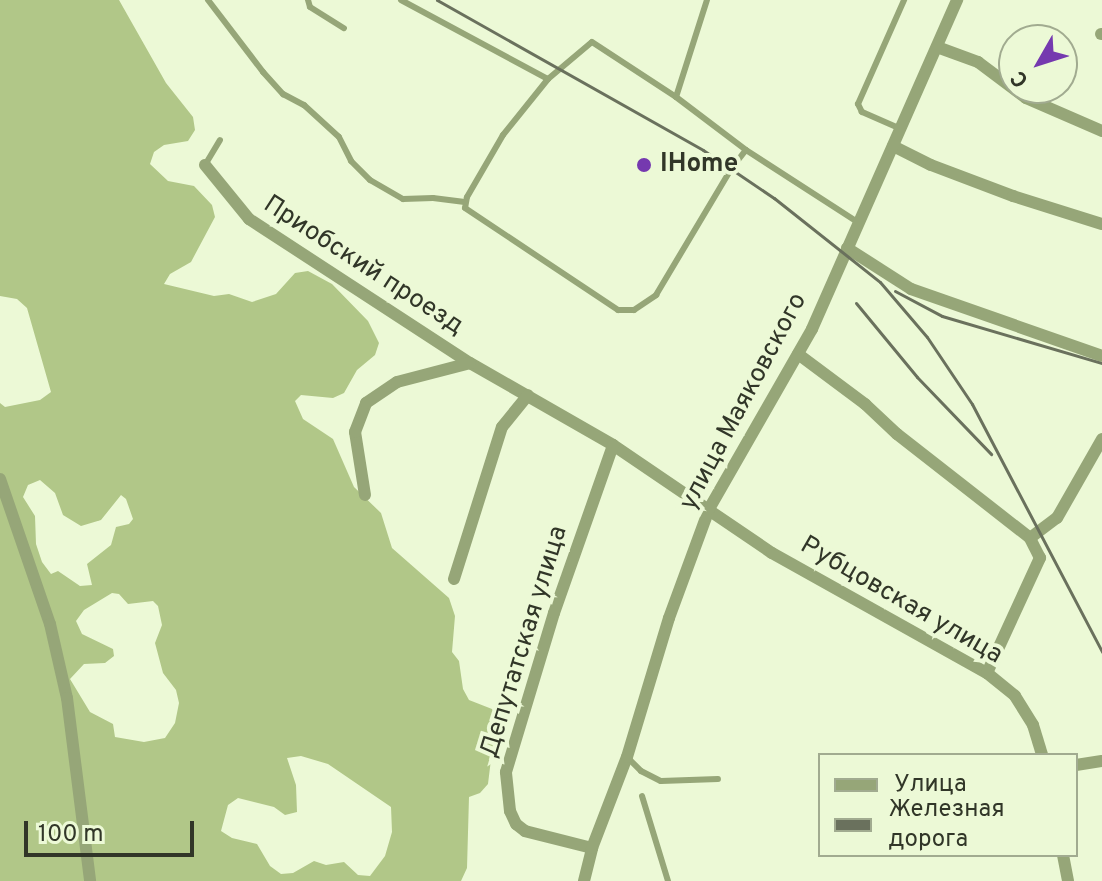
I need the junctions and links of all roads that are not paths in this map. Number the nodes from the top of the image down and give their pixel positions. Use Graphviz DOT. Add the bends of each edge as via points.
graph roads {
  1 [pos="208,0"];
  2 [pos="308,0"];
  3 [pos="401,0"];
  4 [pos="707,0"];
  5 [pos="904,0"];
  6 [pos="957,0"];
  7 [pos="344,28"];
  8 [pos="937,47"];
  9 [pos="548,79"];
  10 [pos="676,97"];
  11 [pos="901,129"];
  12 [pos="1102,131"];
  13 [pos="220,140"];
  14 [pos="893,146"];
  15 [pos="746,150"];
  16 [pos="205,165"];
  17 [pos="465,202"];
  18 [pos="859,223"];
  19 [pos="1102,224"];
  20 [pos="847,248"];
  21 [pos="798,354"];
  22 [pos="1102,356"];
  23 [pos="470,363"];
  24 [pos="528,395"];
  25 [pos="1102,439"];
  26 [pos="613,445"];
  27 [pos="0,479"];
  28 [pos="365,495"];
  29 [pos="709,509"];
  30 [pos="1030,538"];
  31 [pos="454,579"];
  32 [pos="987,673"];
  33 [pos="1041,753"];
  34 [pos="627,757"];
  35 [pos="1102,761"];
  36 [pos="1078,765"];
  37 [pos="718,779"];
  38 [pos="642,796"];
  39 [pos="592,848"];
  40 [pos="1063,857"];
  41 [pos="90,881"];
  42 [pos="584,881"];
  43 [pos="668,881"];
  44 [pos="1068,881"];
  1 -- 17 [label="lane" via="263,72 283,94 331,128 370,180 403,199"];
  2 -- 7 [label="lane" via="310,7"];
  3 -- 9 [label="lane"];
  4 -- 10 [label="lane"];
  5 -- 11 [label="lane" via="858,104 862,112"];
  6 -- 8 [label="street, улица Маяковского"];
  8 -- 11 [label="street, улица Маяковского"];
  8 -- 12 [label="street" via="978,62 1026,98"];
  9 -- 10 [label="lane" via="592,42"];
  9 -- 17 [label="lane" via="503,135"];
  10 -- 15 [label="lane"];
  11 -- 14 [label="street, улица Маяковского"];
  13 -- 16 [label="lane"];
  14 -- 18 [label="street, улица Маяковского"];
  14 -- 19 [label="street" via="1013,196"];
  15 -- 17 [label="lane" via="656,295 625,313 470,215"];
  15 -- 18 [label="lane"];
  16 -- 23 [label="street, Приобский проезд" via="249,219"];
  18 -- 20 [label="street, улица Маяковского"];
  20 -- 21 [label="street, улица Маяковского"];
  20 -- 22 [label="street" via="911,289"];
  21 -- 29 [label="street, улица Маяковского"];
  21 -- 30 [label="street"];
  23 -- 24 [label="street, Приобский проезд"];
  23 -- 28 [label="street, Приобский проезд" via="397,382 366,403 355,432"];
  24 -- 26 [label="street, Приобский проезд"];
  24 -- 31 [label="street" via="502,427"];
  25 -- 30 [label="street" via="1057,518"];
  26 -- 29 [label="street, Приобский проезд"];
  26 -- 39 [label="street, Депутатская улица" via="506,772 516,824"];
  27 -- 41 [label="street" via="50,624 67,698"];
  29 -- 32 [label="street, Рубцовская улица" via="772,553"];
  29 -- 34 [label="street, улица Маяковского"];
  30 -- 32 [label="street" via="1040,558"];
  32 -- 33 [label="street, Рубцовская улица" via="1015,696 1033,725"];
  34 -- 37 [label="lane" via="661,781"];
  34 -- 39 [label="street, улица Маяковского"];
  35 -- 36 [label="street"];
  38 -- 43 [label="lane"];
  39 -- 42 [label="street, улица Маяковского"];
  40 -- 44 [label="street"];
}
